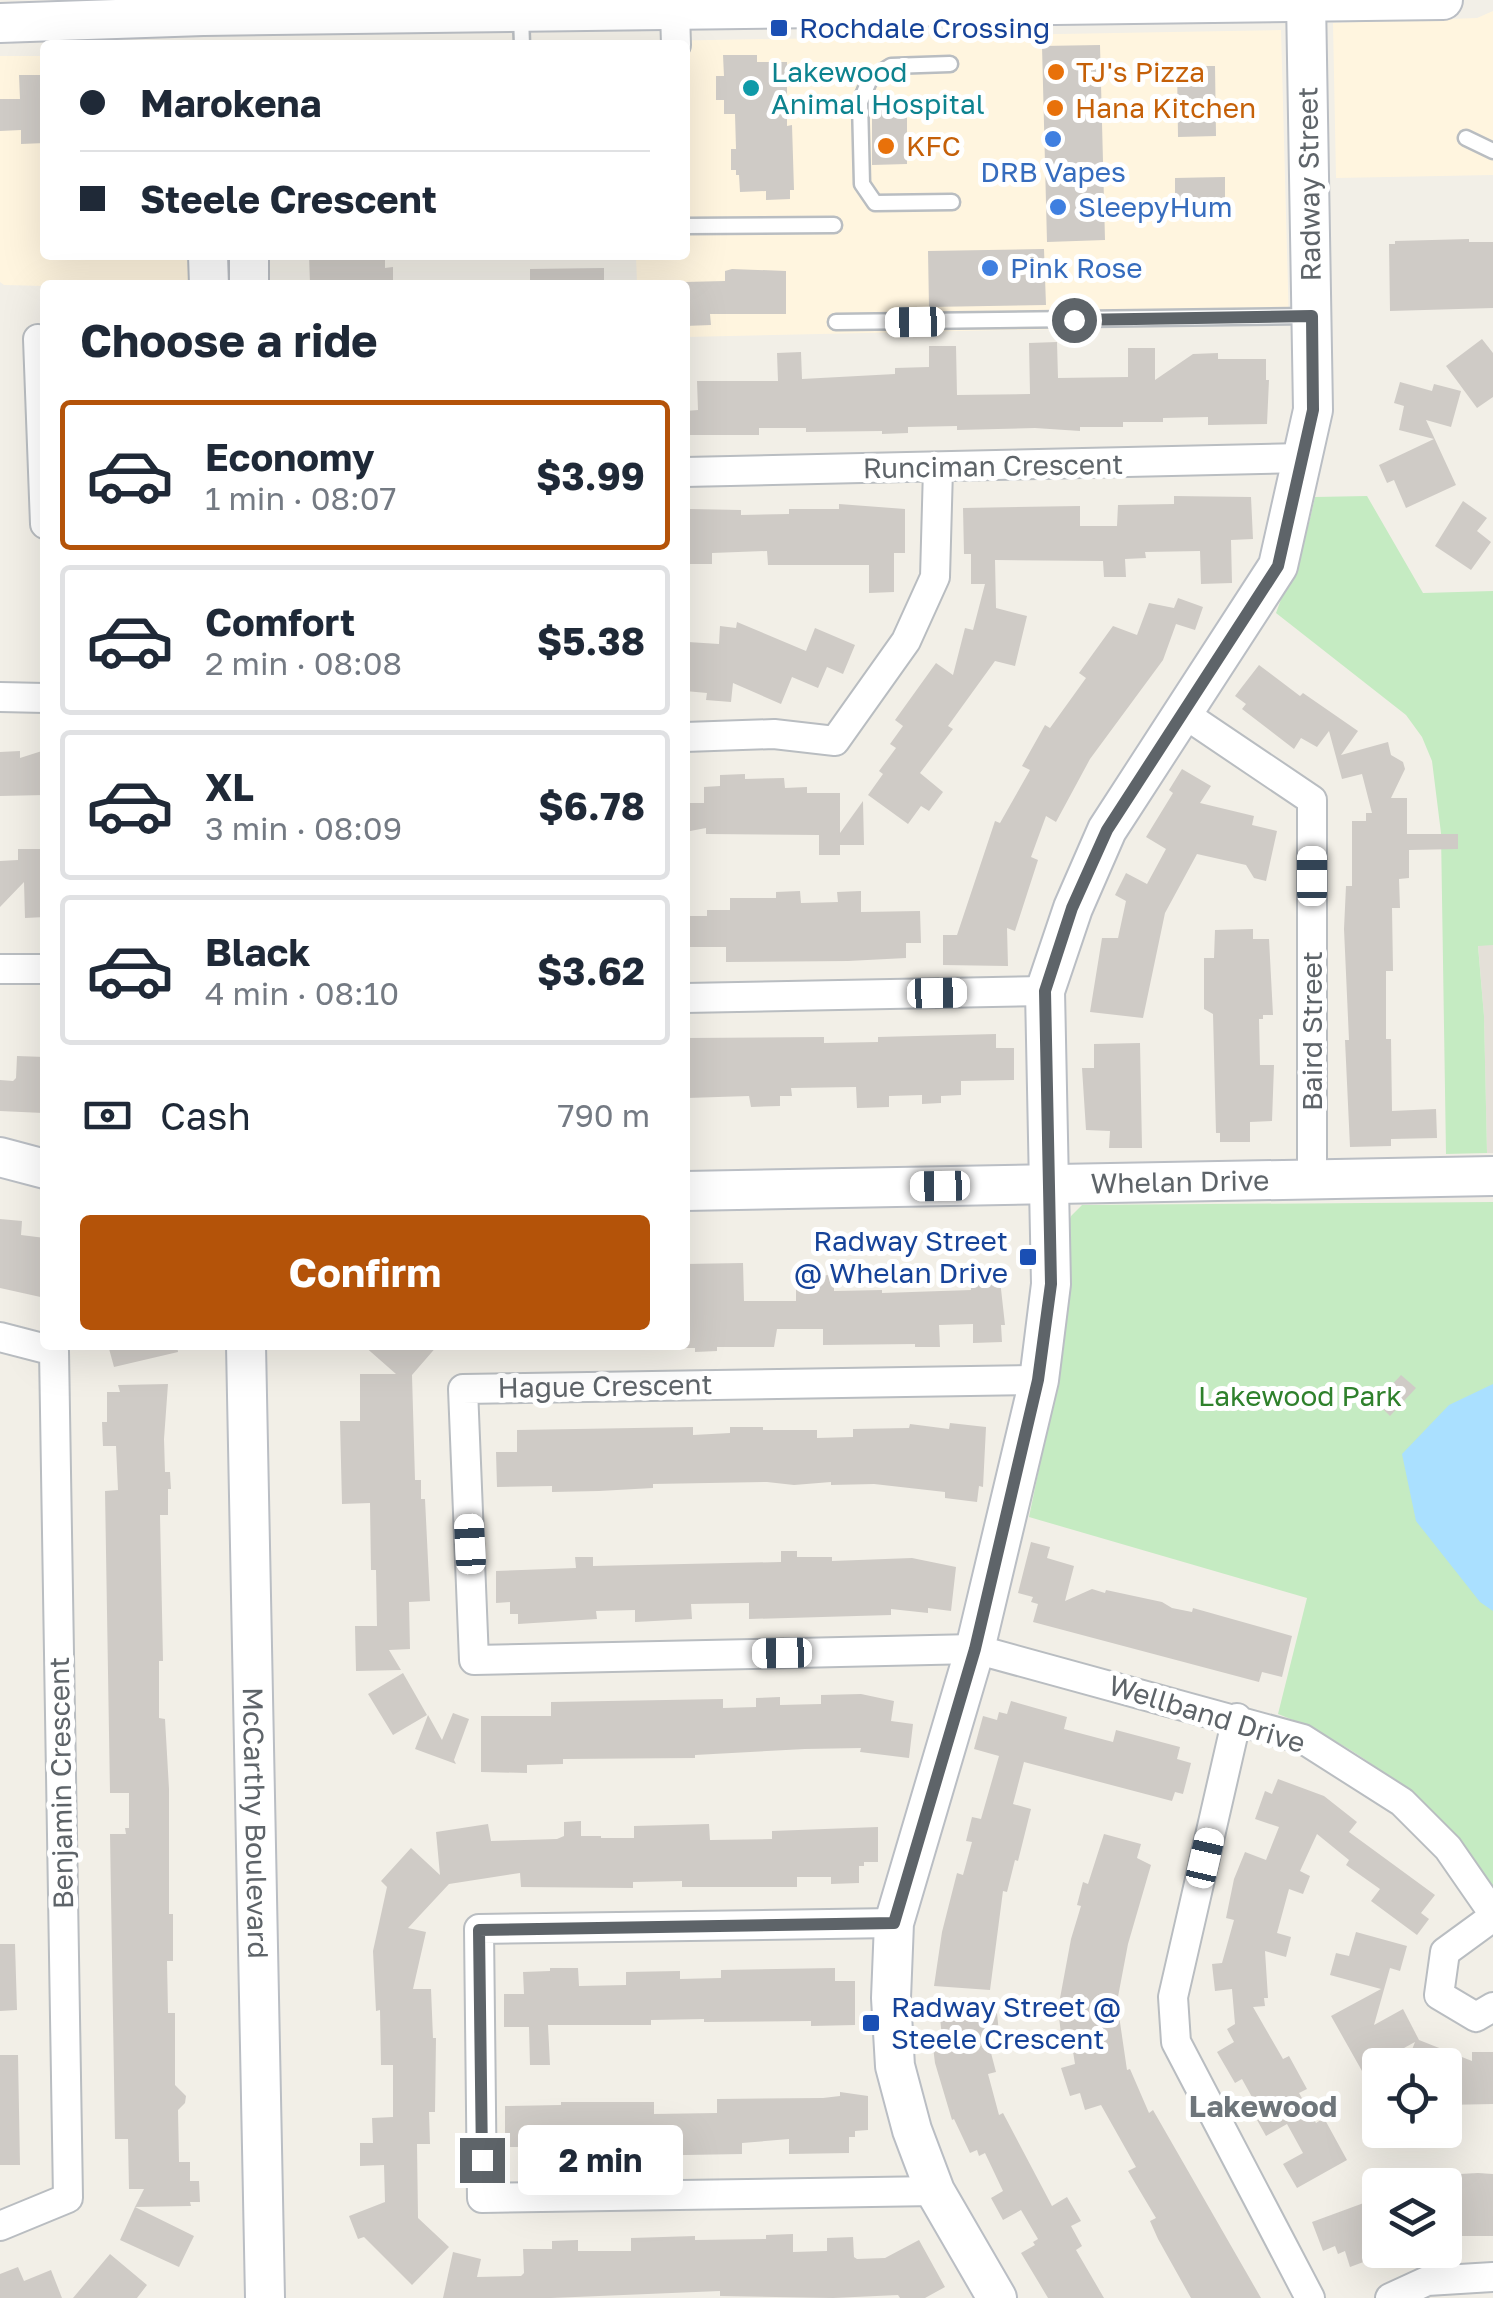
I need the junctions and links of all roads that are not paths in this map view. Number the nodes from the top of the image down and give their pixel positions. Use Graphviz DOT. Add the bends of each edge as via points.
graph roads {
  1 [pos="1443,0"];
  2 [pos="1306,1"];
  3 [pos="203,20"];
  4 [pos="245,20"];
  5 [pos="0,23"];
  6 [pos="675,28"];
  7 [pos="521,29"];
  8 [pos="950,64"];
  9 [pos="1466,138"];
  10 [pos="1493,151"];
  11 [pos="952,202"];
  12 [pos="834,225"];
  13 [pos="690,226"];
  14 [pos="1312,316"];
  15 [pos="836,322"];
  16 [pos="38,338"];
  17 [pos="40,391"];
  18 [pos="1302,458"];
  19 [pos="938,469"];
  20 [pos="690,472"];
  21 [pos="0,697"];
  22 [pos="40,698"];
  23 [pos="1183,713"];
  24 [pos="690,736"];
  25 [pos="0,969"];
  26 [pos="40,970"];
  27 [pos="1045,991"];
  28 [pos="690,998"];
  29 [pos="0,1158"];
  30 [pos="40,1168"];
  31 [pos="1493,1176"];
  32 [pos="1312,1179"];
  33 [pos="1049,1184"];
  34 [pos="690,1191"];
  35 [pos="0,1337"];
  36 [pos="40,1347"];
  37 [pos="50,1350"];
  38 [pos="246,1350"];
  39 [pos="1038,1380"];
  40 [pos="975,1649"];
  41 [pos="1237,1718"];
  42 [pos="1493,1915"];
  43 [pos="894,1923"];
  44 [pos="1493,2007"];
  45 [pos="935,2191"];
  46 [pos="0,2226"];
  47 [pos="1493,2277"];
  48 [pos="264,2298"];
  49 [pos="997,2298"];
  50 [pos="1310,2298"];
  51 [pos="1390,2298"];
  1 -- 2 [label="street"];
  2 -- 6 [label="street"];
  2 -- 14 [label="street, Radway Street"];
  3 -- 4 [label="street"];
  3 -- 5 [label="street"];
  4 -- 7 [label="street"];
  6 -- 7 [label="street"];
  8 -- 11 [label="lane" via="891,66 870,79 860,102 862,184 874,202"];
  9 -- 10 [label="lane"];
  12 -- 13 [label="lane"];
  14 -- 15 [label="lane"];
  14 -- 18 [label="street, Radway Street" via="1313,410"];
  16 -- 17 [label="street"];
  18 -- 19 [label="street, Runciman Crescent"];
  18 -- 23 [label="street, Radway Street" via="1278,566"];
  19 -- 20 [label="street, Runciman Crescent"];
  19 -- 24 [label="street" via="935,577 906,641 836,741"];
  21 -- 22 [label="street"];
  23 -- 27 [label="street, Radway Street" via="1107,830"];
  23 -- 32 [label="street, Baird Street" via="1312,800"];
  25 -- 26 [label="street"];
  27 -- 28 [label="street"];
  27 -- 33 [label="street, Radway Street"];
  29 -- 30 [label="street"];
  31 -- 32 [label="street, Whelan Drive"];
  32 -- 33 [label="street, Whelan Drive"];
  33 -- 34 [label="street, Whelan Drive"];
  33 -- 39 [label="street, Radway Street" via="1051,1284"];
  35 -- 36 [label="street, Benjamin Crescent"];
  37 -- 46 [label="street, Benjamin Crescent" via="68,2198"];
  38 -- 48 [label="street, McCarthy Boulevard"];
  39 -- 40 [label="street, Radway Street"];
  39 -- 40 [label="street, Hague Crescent" via="463,1388 474,1660"];
  40 -- 41 [label="street, Wellband Drive"];
  40 -- 43 [label="street, Radway Street"];
  41 -- 42 [label="street, Wellband Drive" via="1304,1739 1402,1802 1448,1848"];
  41 -- 50 [label="street" via="1173,1997 1176,2042"];
  42 -- 44 [label="street, Wellband Drive" via="1446,1952 1439,1995 1476,2018"];
  43 -- 45 [label="street, Radway Street" via="895,2066"];
  43 -- 45 [label="street" via="479,1930 482,2198"];
  45 -- 49 [label="street, Radway Street"];
  47 -- 51 [label="street" via="1427,2281"];
}
